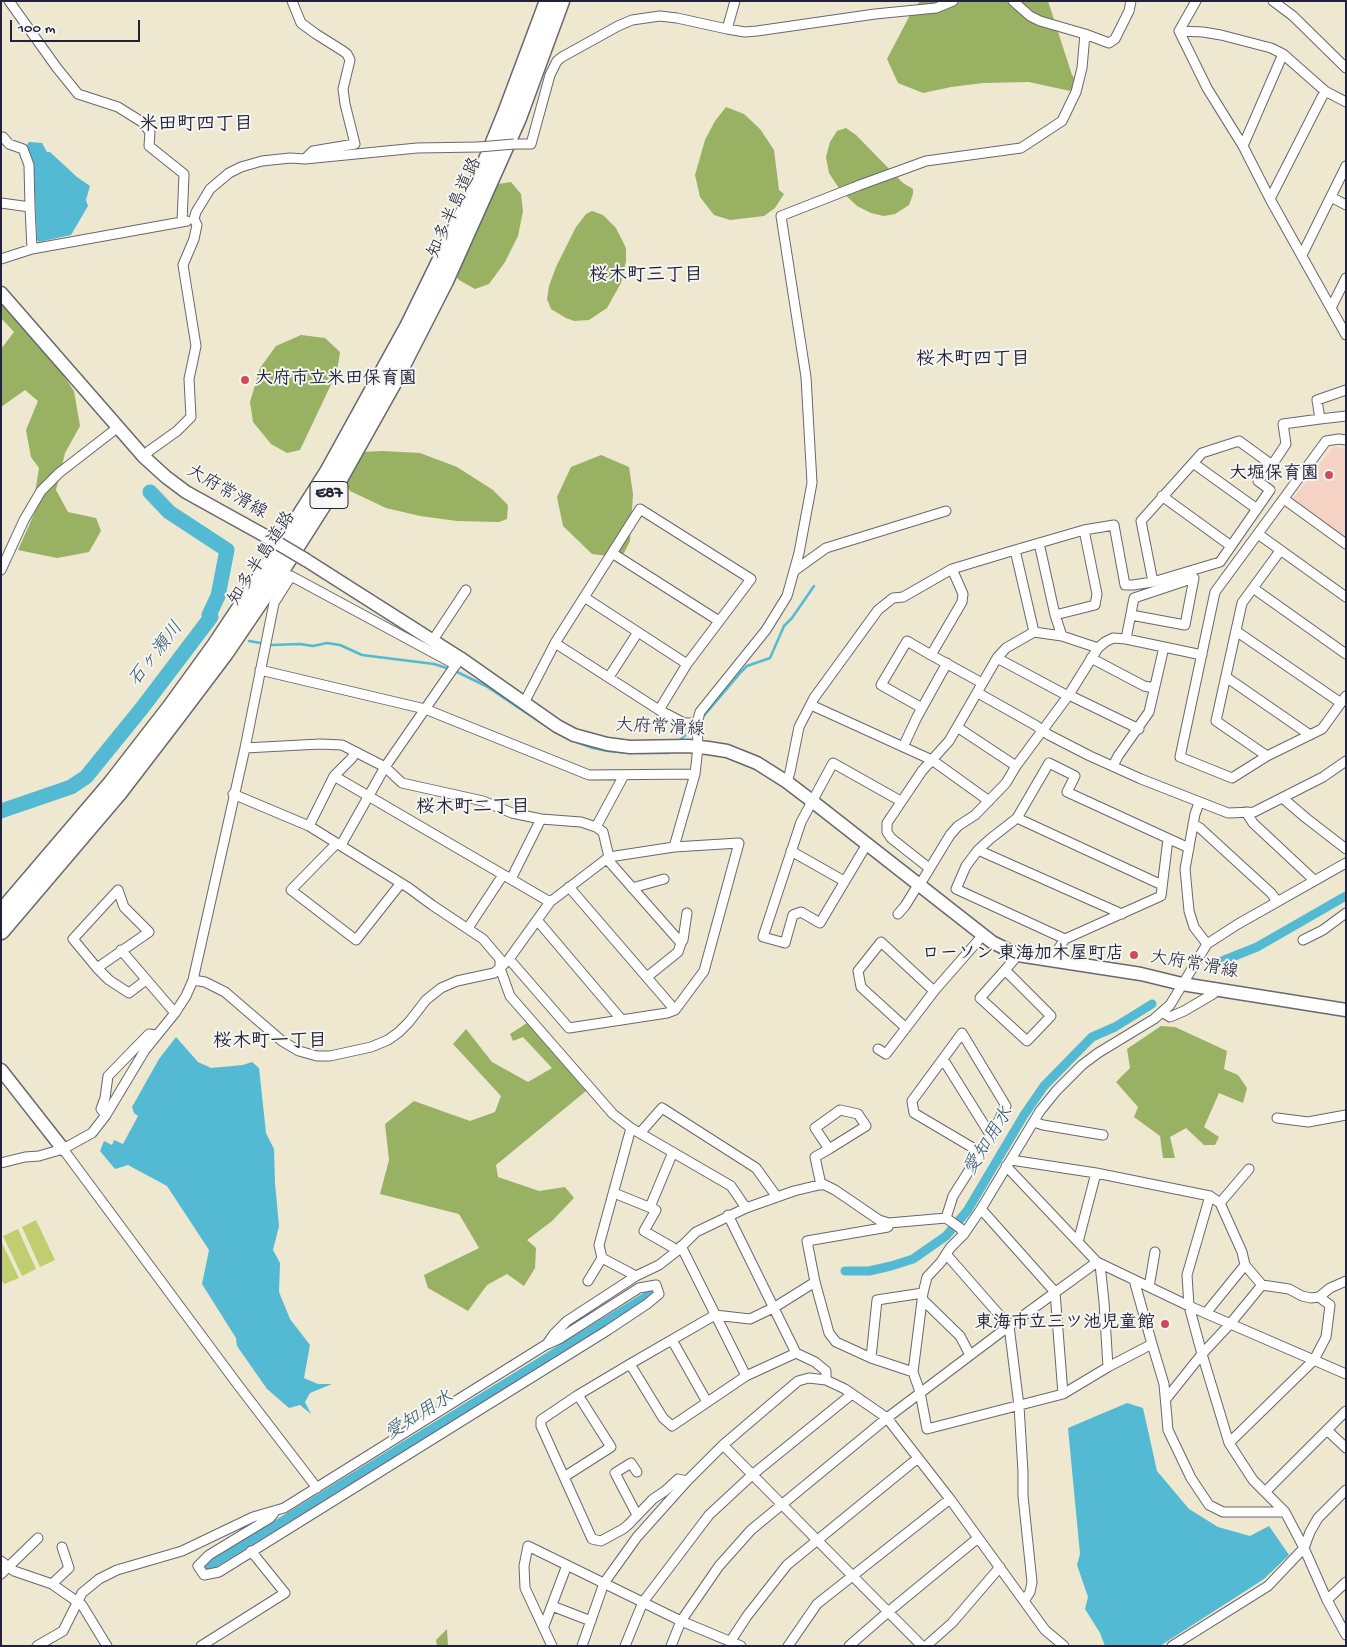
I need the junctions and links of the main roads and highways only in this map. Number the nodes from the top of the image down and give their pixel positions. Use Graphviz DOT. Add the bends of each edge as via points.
graph roads {
  1 [pos="548,1"];
  2 [pos="561,1"];
  3 [pos="1,293"];
  4 [pos="1,913"];
  5 [pos="1,931"];
  6 [pos="1346,1010"];
  7 [pos="1,1070"];
  8 [pos="63,1149"];
  1 -- 4 [label="highway, 知多半島道路 / E87" via="473,194 409,324 328,472 215,646 170,708 111,784"];
  2 -- 5 [label="highway, 知多半島道路 / E87" via="518,118 445,281 339,479 280,572 180,714 120,792"];
  3 -- 6 [label="main road, 大府常滑線, bridge" via="117,428 166,477 433,640 458,661 566,730 607,744 698,746 727,751 758,763 812,801 992,942 1018,955"];
  7 -- 8 [label="main road"];
}
